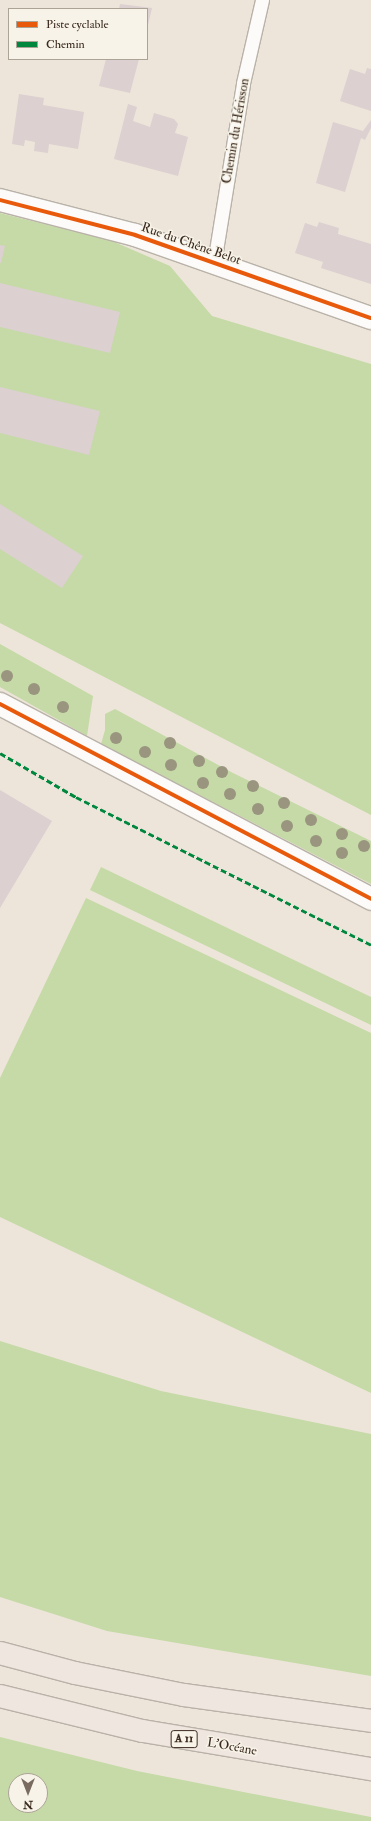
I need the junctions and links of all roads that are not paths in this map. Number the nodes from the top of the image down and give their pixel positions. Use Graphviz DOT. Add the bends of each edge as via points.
graph roads {
  1 [pos="262,0"];
  2 [pos="0,200"];
  3 [pos="214,262"];
  4 [pos="371,318"];
  5 [pos="0,704"];
  6 [pos="371,899"];
  7 [pos="0,1653"];
  8 [pos="0,1696"];
  9 [pos="371,1721"];
  10 [pos="371,1769"];
  1 -- 3 [label="lane, Chemin du Hérisson" via="243,83"];
  2 -- 3 [label="street, Rue du Chêne Belot" via="135,235"];
  3 -- 4 [label="street, Rue du Chêne Belot"];
  5 -- 6 [label="street"];
  7 -- 9 [label="highway" via="75,1673 184,1695"];
  8 -- 10 [label="highway, L’Océane / A 11" via="144,1731"];
}
